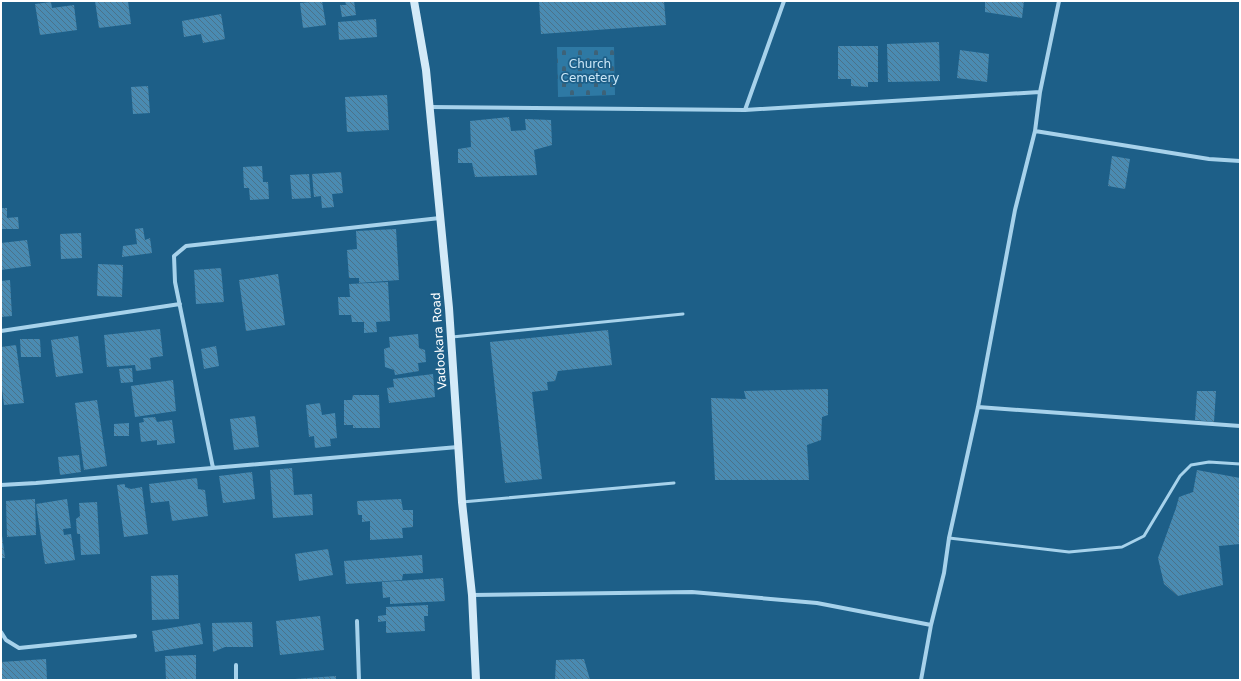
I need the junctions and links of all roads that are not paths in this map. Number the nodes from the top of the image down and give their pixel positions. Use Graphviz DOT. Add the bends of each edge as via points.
graph roads {
  1 [pos="414,1"];
  2 [pos="784,1"];
  3 [pos="1059,1"];
  4 [pos="1040,92"];
  5 [pos="430,107"];
  6 [pos="745,110"];
  7 [pos="1035,131"];
  8 [pos="1240,161"];
  9 [pos="440,218"];
  10 [pos="180,304"];
  11 [pos="683,314"];
  12 [pos="1,331"];
  13 [pos="451,337"];
  14 [pos="978,407"];
  15 [pos="1240,426"];
  16 [pos="458,447"];
  17 [pos="1240,464"];
  18 [pos="213,468"];
  19 [pos="674,483"];
  20 [pos="1,485"];
  21 [pos="462,502"];
  22 [pos="949,538"];
  23 [pos="472,595"];
  24 [pos="357,621"];
  25 [pos="931,625"];
  26 [pos="1,632"];
  27 [pos="135,636"];
  28 [pos="236,665"];
  29 [pos="236,680"];
  30 [pos="359,680"];
  31 [pos="476,680"];
  32 [pos="921,680"];
  1 -- 5 [label="street, Vadookara Road"];
  2 -- 6 [label="street"];
  3 -- 4 [label="street"];
  4 -- 6 [label="street"];
  4 -- 7 [label="street"];
  5 -- 6 [label="street"];
  5 -- 9 [label="street, Vadookara Road"];
  7 -- 8 [label="street" via="1209,159"];
  7 -- 14 [label="street" via="1015,210"];
  9 -- 10 [label="street" via="186,246 174,256 175,282"];
  9 -- 13 [label="street, Vadookara Road"];
  10 -- 12 [label="street"];
  10 -- 18 [label="street"];
  11 -- 13 [label="lane"];
  13 -- 16 [label="street, Vadookara Road"];
  14 -- 15 [label="street"];
  14 -- 22 [label="street"];
  16 -- 18 [label="street"];
  16 -- 21 [label="street, Vadookara Road"];
  17 -- 22 [label="lane" via="1209,462 1191,465 1180,476 1144,536 1122,547 1069,552"];
  18 -- 20 [label="street"];
  19 -- 21 [label="lane"];
  21 -- 23 [label="street, Vadookara Road"];
  22 -- 25 [label="street" via="944,573"];
  23 -- 25 [label="street" via="692,592 816,603"];
  23 -- 31 [label="street, Vadookara Road"];
  24 -- 30 [label="street"];
  25 -- 32 [label="street"];
  26 -- 27 [label="street" via="6,640 19,648"];
  28 -- 29 [label="street"];
}
